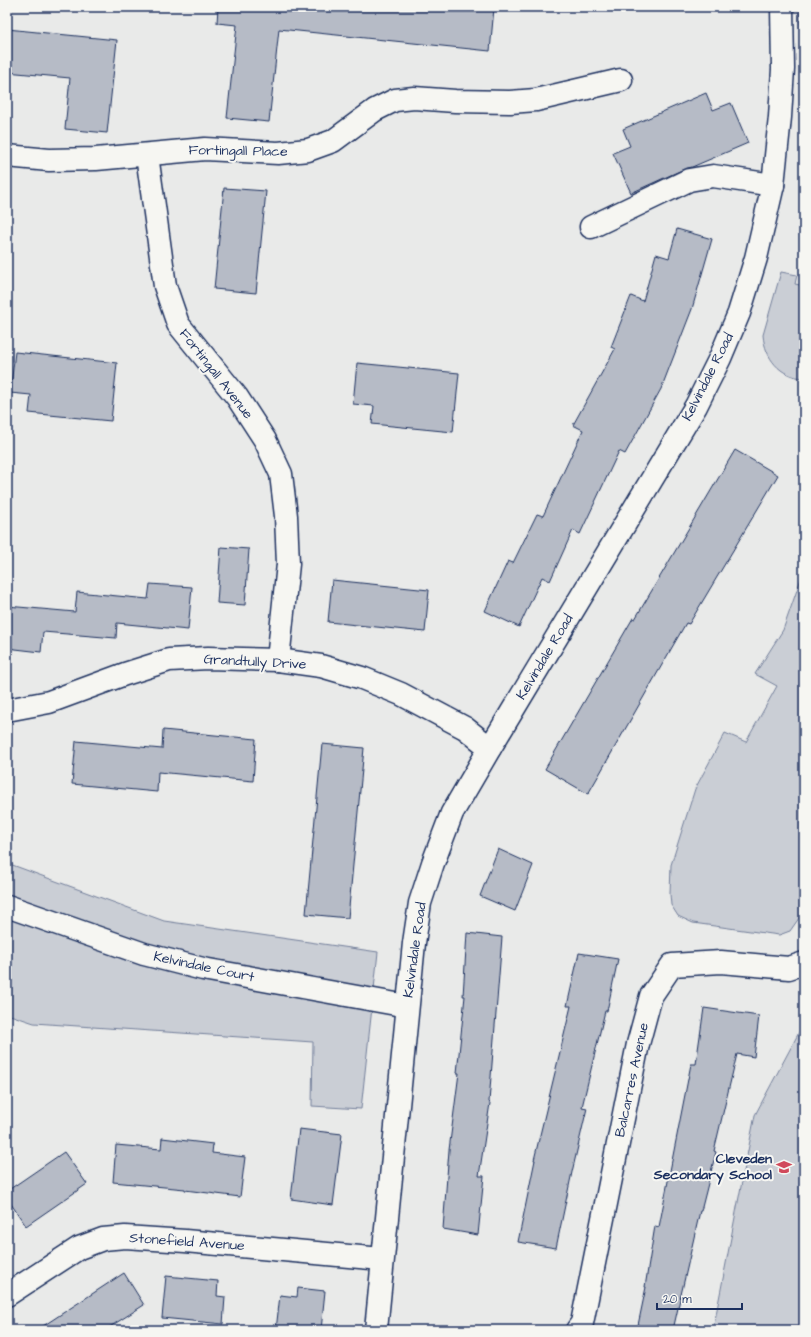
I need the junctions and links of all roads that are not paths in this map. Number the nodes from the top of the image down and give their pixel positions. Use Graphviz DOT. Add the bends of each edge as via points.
graph roads {
  1 [pos="782,7"];
  2 [pos="621,80"];
  3 [pos="147,155"];
  4 [pos="7,156"];
  5 [pos="773,186"];
  6 [pos="591,227"];
  7 [pos="278,660"];
  8 [pos="7,710"];
  9 [pos="490,748"];
  10 [pos="7,906"];
  11 [pos="804,964"];
  12 [pos="407,1006"];
  13 [pos="382,1259"];
  14 [pos="7,1294"];
  15 [pos="376,1330"];
  16 [pos="576,1330"];
  1 -- 5 [label="street, Kelvindale Road" via="783,69"];
  2 -- 3 [label="street, Fortingall Place" via="536,100 395,100 375,110 334,141 308,150 278,153 205,149"];
  3 -- 4 [label="street, Fortingall Place" via="96,160 49,160"];
  3 -- 7 [label="street, Fortingall Avenue" via="165,286 178,324 237,397 265,440 281,474 288,564"];
  5 -- 6 [label="street" via="713,176 689,180"];
  5 -- 9 [label="street, Kelvindale Road" via="756,258 739,313 696,406"];
  7 -- 8 [label="street, Grandtully Drive" via="169,660 48,702"];
  7 -- 9 [label="street, Grandtully Drive" via="321,666 362,678 401,694 465,728"];
  9 -- 12 [label="street, Kelvindale Road" via="452,814 432,863 420,903"];
  10 -- 12 [label="street, Kelvindale Court" via="144,954 203,969"];
  11 -- 16 [label="street, Balcarres Avenue" via="789,968 721,962 672,965 651,996 638,1044 582,1323"];
  12 -- 13 [label="street, Kelvindale Road"];
  13 -- 14 [label="street, Stonefield Avenue" via="185,1241 125,1237 103,1239 79,1248"];
  13 -- 15 [label="street, Kelvindale Road"];
}
